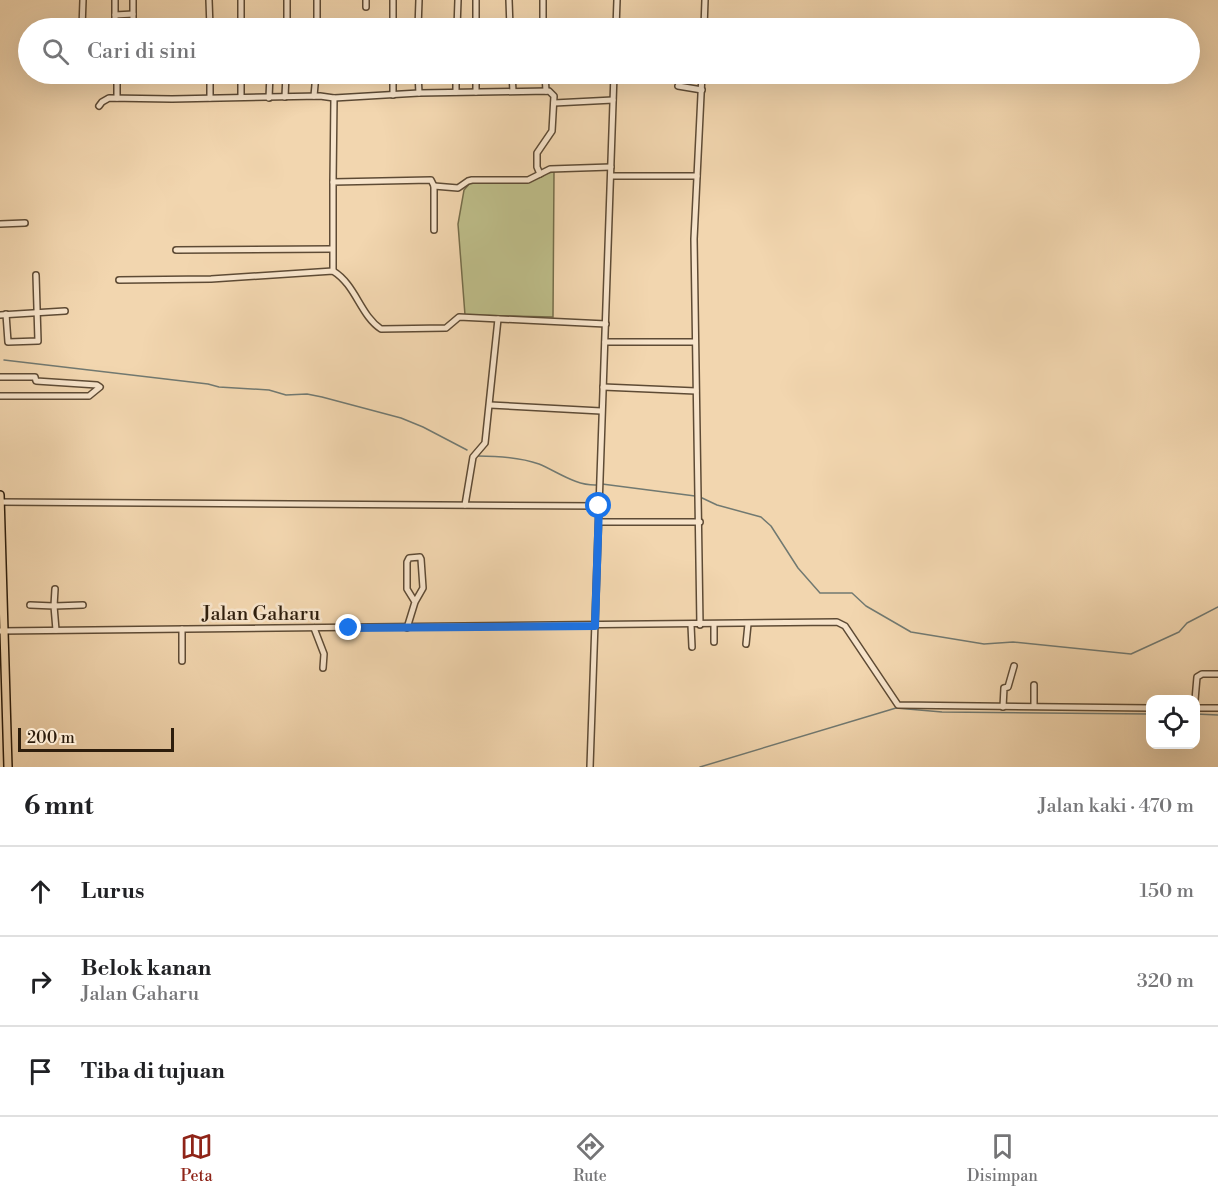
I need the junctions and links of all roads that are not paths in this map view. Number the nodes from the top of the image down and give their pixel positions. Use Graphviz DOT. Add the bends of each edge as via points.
graph roads {
  1 [pos="83,0"];
  2 [pos="115,0"];
  3 [pos="133,0"];
  4 [pos="210,0"];
  5 [pos="241,0"];
  6 [pos="287,0"];
  7 [pos="317,0"];
  8 [pos="393,0"];
  9 [pos="418,0"];
  10 [pos="458,0"];
  11 [pos="476,0"];
  12 [pos="509,0"];
  13 [pos="543,0"];
  14 [pos="617,0"];
  15 [pos="705,0"];
  16 [pos="133,14"];
  17 [pos="115,15"];
  18 [pos="82,18"];
  19 [pos="133,18"];
  20 [pos="210,18"];
  21 [pos="241,18"];
  22 [pos="287,18"];
  23 [pos="317,18"];
  24 [pos="393,18"];
  25 [pos="418,18"];
  26 [pos="457,18"];
  27 [pos="476,18"];
  28 [pos="510,18"];
  29 [pos="543,18"];
  30 [pos="616,18"];
  31 [pos="704,18"];
  32 [pos="117,84"];
  33 [pos="210,84"];
  34 [pos="241,84"];
  35 [pos="270,84"];
  36 [pos="286,84"];
  37 [pos="315,84"];
  38 [pos="393,84"];
  39 [pos="419,84"];
  40 [pos="456,84"];
  41 [pos="476,84"];
  42 [pos="513,84"];
  43 [pos="546,84"];
  44 [pos="614,84"];
  45 [pos="702,84"];
  46 [pos="678,86"];
  47 [pos="702,90"];
  48 [pos="546,91"];
  49 [pos="456,92"];
  50 [pos="476,92"];
  51 [pos="513,92"];
  52 [pos="419,93"];
  53 [pos="393,95"];
  54 [pos="314,96"];
  55 [pos="241,97"];
  56 [pos="285,97"];
  57 [pos="117,98"];
  58 [pos="210,98"];
  59 [pos="269,98"];
  60 [pos="334,98"];
  61 [pos="613,100"];
  62 [pos="554,103"];
  63 [pos="99,106"];
  64 [pos="610,167"];
  65 [pos="540,174"];
  66 [pos="611,176"];
  67 [pos="697,176"];
  68 [pos="333,182"];
  69 [pos="434,186"];
  70 [pos="25,223"];
  71 [pos="0,224"];
  72 [pos="434,230"];
  73 [pos="332,249"];
  74 [pos="176,250"];
  75 [pos="333,271"];
  76 [pos="36,275"];
  77 [pos="119,280"];
  78 [pos="65,311"];
  79 [pos="37,312"];
  80 [pos="3,315"];
  81 [pos="498,319"];
  82 [pos="606,324"];
  83 [pos="605,342"];
  84 [pos="695,342"];
  85 [pos="0,377"];
  86 [pos="36,381"];
  87 [pos="603,387"];
  88 [pos="696,391"];
  89 [pos="0,396"];
  90 [pos="36,397"];
  91 [pos="490,405"];
  92 [pos="601,411"];
  93 [pos="0,495"];
  94 [pos="0,502"];
  95 [pos="465,505"];
  96 [pos="599,506"];
  97 [pos="599,522"];
  98 [pos="700,522"];
  99 [pos="55,589"];
  100 [pos="415,602"];
  101 [pos="30,605"];
  102 [pos="83,605"];
  103 [pos="54,606"];
  104 [pos="748,624"];
  105 [pos="691,625"];
  106 [pos="700,625"];
  107 [pos="714,625"];
  108 [pos="595,626"];
  109 [pos="314,628"];
  110 [pos="407,628"];
  111 [pos="182,629"];
  112 [pos="56,630"];
  113 [pos="2,631"];
  114 [pos="714,642"];
  115 [pos="746,644"];
  116 [pos="692,647"];
  117 [pos="182,661"];
  118 [pos="1014,666"];
  119 [pos="323,668"];
  120 [pos="1218,675"];
  121 [pos="1034,685"];
  122 [pos="1195,695"];
  123 [pos="1003,706"];
  124 [pos="1034,706"];
  125 [pos="1146,708"];
  126 [pos="1200,708"];
  127 [pos="1218,708"];
  128 [pos="8,767"];
  129 [pos="590,767"];
  1 -- 18 [label="street"];
  2 -- 17 [label="street"];
  3 -- 16 [label="street"];
  4 -- 20 [label="street"];
  5 -- 21 [label="street"];
  6 -- 22 [label="street"];
  7 -- 23 [label="street"];
  8 -- 24 [label="street"];
  9 -- 25 [label="street"];
  10 -- 26 [label="street"];
  11 -- 27 [label="street"];
  12 -- 28 [label="street"];
  13 -- 29 [label="street"];
  14 -- 30 [label="street"];
  15 -- 31 [label="street"];
  16 -- 17 [label="street"];
  16 -- 19 [label="street"];
  32 -- 57 [label="street"];
  33 -- 58 [label="street"];
  34 -- 55 [label="street"];
  35 -- 59 [label="street"];
  36 -- 56 [label="street"];
  37 -- 54 [label="street"];
  38 -- 53 [label="street"];
  39 -- 52 [label="street"];
  40 -- 49 [label="street"];
  41 -- 50 [label="street"];
  42 -- 51 [label="street"];
  43 -- 48 [label="street"];
  44 -- 61 [label="street"];
  45 -- 47 [label="street"];
  46 -- 47 [label="street"];
  47 -- 67 [label="street"];
  48 -- 51 [label="street"];
  48 -- 62 [label="street" via="553,94"];
  49 -- 50 [label="street"];
  49 -- 52 [label="street"];
  50 -- 51 [label="street"];
  52 -- 53 [label="street"];
  53 -- 60 [label="street"];
  54 -- 56 [label="street"];
  54 -- 60 [label="street"];
  55 -- 58 [label="street"];
  55 -- 59 [label="street"];
  56 -- 59 [label="street"];
  57 -- 58 [label="street"];
  57 -- 63 [label="street" via="105,99"];
  60 -- 68 [label="street"];
  61 -- 62 [label="street"];
  61 -- 64 [label="street"];
  62 -- 65 [label="street" via="552,131 537,153"];
  64 -- 65 [label="street" via="550,169"];
  64 -- 66 [label="street"];
  65 -- 69 [label="street" via="528,180 468,181 460,188"];
  66 -- 67 [label="street"];
  66 -- 82 [label="street"];
  67 -- 84 [label="street"];
  68 -- 69 [label="street" via="428,179"];
  68 -- 73 [label="street"];
  69 -- 72 [label="street"];
  70 -- 71 [label="street"];
  73 -- 74 [label="street"];
  73 -- 75 [label="street"];
  75 -- 77 [label="street"];
  75 -- 81 [label="street" via="381,329 446,328 459,317"];
  76 -- 79 [label="street"];
  78 -- 79 [label="street"];
  79 -- 80 [label="street"];
  79 -- 80 [label="street" via="39,339 35,342 8,342"];
  81 -- 82 [label="street"];
  81 -- 91 [label="street"];
  82 -- 83 [label="street"];
  83 -- 84 [label="street"];
  83 -- 87 [label="street"];
  84 -- 88 [label="street"];
  85 -- 86 [label="street" via="35,377"];
  86 -- 90 [label="street"];
  86 -- 90 [label="street" via="99,387 89,396"];
  87 -- 88 [label="street"];
  87 -- 92 [label="street"];
  88 -- 98 [label="street"];
  89 -- 90 [label="street"];
  91 -- 92 [label="street"];
  91 -- 95 [label="street" via="485,443 473,457"];
  92 -- 96 [label="street"];
  93 -- 94 [label="main road"];
  94 -- 95 [label="street"];
  94 -- 113 [label="main road"];
  95 -- 96 [label="street"];
  96 -- 97 [label="street"];
  97 -- 98 [label="street"];
  97 -- 108 [label="street"];
  98 -- 106 [label="street"];
  99 -- 103 [label="street"];
  100 -- 100 [label="street" via="423,585 420,557 408,560 407,588"];
  100 -- 110 [label="street"];
  101 -- 103 [label="street"];
  102 -- 103 [label="street"];
  103 -- 112 [label="street"];
  104 -- 107 [label="street, Jalan Gaharu"];
  104 -- 115 [label="street"];
  104 -- 123 [label="street, Jalan Gaharu" via="843,624 898,705"];
  105 -- 106 [label="street, Jalan Gaharu"];
  105 -- 108 [label="street, Jalan Gaharu"];
  105 -- 116 [label="street"];
  106 -- 107 [label="street, Jalan Gaharu"];
  107 -- 114 [label="street"];
  108 -- 110 [label="street, Jalan Gaharu"];
  108 -- 129 [label="street"];
  109 -- 110 [label="street, Jalan Gaharu"];
  109 -- 111 [label="street, Jalan Gaharu"];
  109 -- 119 [label="street" via="324,654"];
  111 -- 112 [label="street, Jalan Gaharu"];
  111 -- 117 [label="street"];
  112 -- 113 [label="street, Jalan Gaharu"];
  113 -- 128 [label="main road"];
  118 -- 123 [label="street" via="1008,687 1002,693"];
  120 -- 122 [label="street" via="1197,677"];
  121 -- 124 [label="street"];
  123 -- 124 [label="street"];
  124 -- 125 [label="street"];
  126 -- 127 [label="street"];
}
